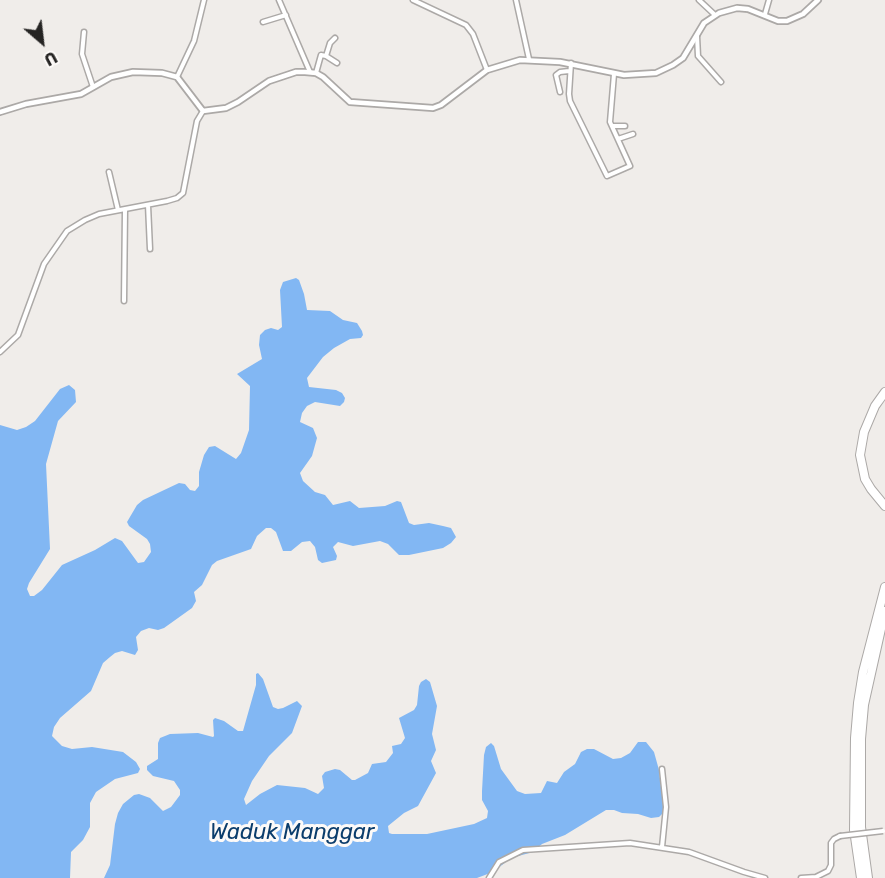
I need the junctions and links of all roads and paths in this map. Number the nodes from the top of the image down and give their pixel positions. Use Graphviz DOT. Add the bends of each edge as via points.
graph roads {
  1 [pos="204,0"];
  2 [pos="279,0"];
  3 [pos="414,0"];
  4 [pos="516,0"];
  5 [pos="699,0"];
  6 [pos="769,0"];
  7 [pos="818,0"];
  8 [pos="765,14"];
  9 [pos="286,15"];
  10 [pos="715,15"];
  11 [pos="263,22"];
  12 [pos="84,32"];
  13 [pos="697,36"];
  14 [pos="335,38"];
  15 [pos="326,56"];
  16 [pos="529,59"];
  17 [pos="337,63"];
  18 [pos="571,63"];
  19 [pos="487,70"];
  20 [pos="569,71"];
  21 [pos="313,73"];
  22 [pos="614,74"];
  23 [pos="177,77"];
  24 [pos="721,82"];
  25 [pos="93,87"];
  26 [pos="560,92"];
  27 [pos="202,111"];
  28 [pos="0,112"];
  29 [pos="612,126"];
  30 [pos="625,126"];
  31 [pos="633,134"];
  32 [pos="618,139"];
  33 [pos="109,172"];
  34 [pos="148,205"];
  35 [pos="118,210"];
  36 [pos="124,210"];
  37 [pos="150,249"];
  38 [pos="124,301"];
  39 [pos="0,352"];
  40 [pos="885,392"];
  41 [pos="885,400"];
  42 [pos="885,500"];
  43 [pos="885,506"];
  44 [pos="885,587"];
  45 [pos="885,611"];
  46 [pos="885,621"];
  47 [pos="876,649"];
  48 [pos="662,769"];
  49 [pos="884,831"];
  50 [pos="662,847"];
  51 [pos="489,878"];
  52 [pos="765,878"];
  53 [pos="801,878"];
  54 [pos="861,878"];
  55 [pos="868,878"];
  1 -- 23 [label="street" via="194,41"];
  2 -- 9 [label="street"];
  3 -- 19 [label="street" via="466,25"];
  4 -- 16 [label="street"];
  5 -- 10 [label="street"];
  6 -- 8 [label="street"];
  7 -- 8 [label="street" via="803,15 791,20 778,21"];
  8 -- 10 [label="street" via="737,8"];
  9 -- 11 [label="street"];
  9 -- 21 [label="street"];
  10 -- 13 [label="street"];
  12 -- 25 [label="street" via="82,54"];
  13 -- 22 [label="street" via="682,58 668,68 649,74"];
  13 -- 24 [label="street" via="698,56"];
  14 -- 15 [label="street"];
  15 -- 17 [label="street"];
  15 -- 21 [label="street" via="320,56"];
  16 -- 18 [label="street"];
  16 -- 19 [label="street"];
  18 -- 20 [label="street"];
  18 -- 22 [label="street"];
  19 -- 21 [label="street" via="441,105 427,109 350,102"];
  20 -- 26 [label="street" via="556,75"];
  20 -- 32 [label="street" via="569,98 606,176 630,166"];
  21 -- 27 [label="street" via="299,72 272,79 233,105"];
  22 -- 29 [label="street"];
  23 -- 25 [label="street" via="127,72"];
  23 -- 27 [label="street"];
  25 -- 28 [label="street" via="78,95"];
  27 -- 34 [label="street" via="183,193"];
  29 -- 30 [label="street"];
  29 -- 32 [label="street"];
  31 -- 32 [label="street"];
  33 -- 35 [label="street"];
  34 -- 36 [label="street"];
  34 -- 37 [label="street"];
  35 -- 36 [label="street"];
  35 -- 39 [label="street" via="85,220 61,237 44,264 22,328"];
  36 -- 38 [label="street"];
  40 -- 43 [label="highway" via="864,432 860,455 865,479"];
  41 -- 42 [label="highway" via="872,421 864,454 874,488"];
  44 -- 54 [label="highway" via="863,672 855,738 854,830"];
  45 -- 47 [label="highway"];
  46 -- 47 [label="highway"];
  47 -- 55 [label="highway" via="861,739 861,828"];
  48 -- 50 [label="street" via="666,807"];
  49 -- 53 [label="street, bridge" via="840,836 831,843 828,871"];
  50 -- 51 [label="street" via="623,843 524,850 507,857"];
  50 -- 52 [label="street"];
}
